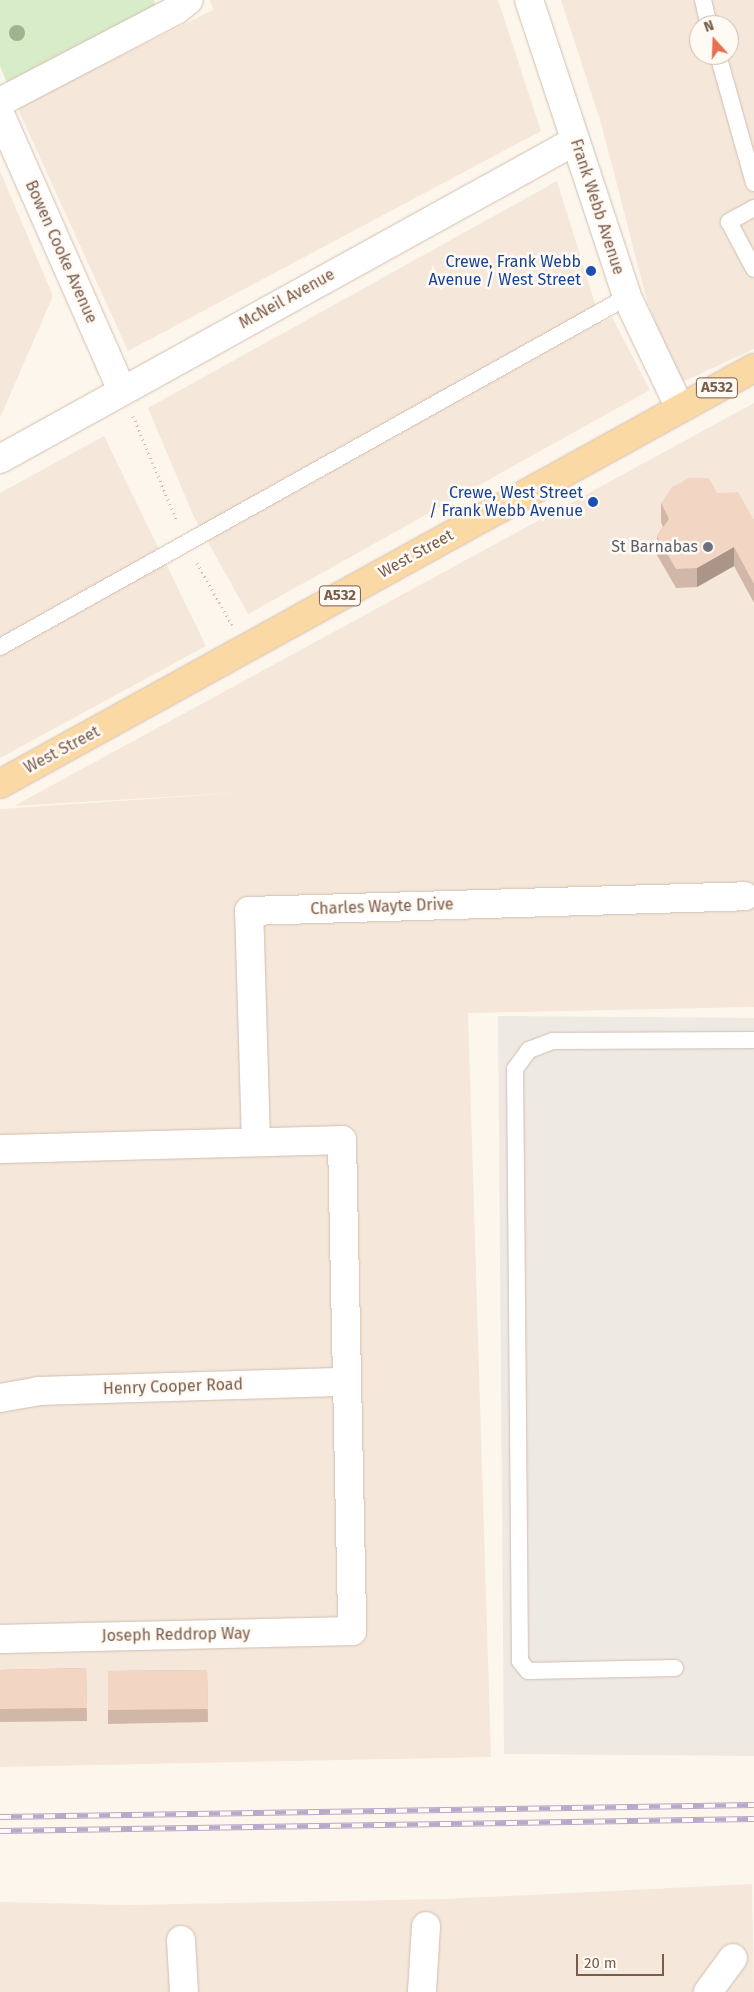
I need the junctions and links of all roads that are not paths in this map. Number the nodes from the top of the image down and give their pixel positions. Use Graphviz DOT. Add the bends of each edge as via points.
graph roads {
  1 [pos="189,0"];
  2 [pos="529,0"];
  3 [pos="702,0"];
  4 [pos="707,15"];
  5 [pos="721,65"];
  6 [pos="0,102"];
  7 [pos="0,114"];
  8 [pos="575,140"];
  9 [pos="754,183"];
  10 [pos="754,208"];
  11 [pos="754,269"];
  12 [pos="627,297"];
  13 [pos="754,368"];
  14 [pos="122,390"];
  15 [pos="680,408"];
  16 [pos="0,459"];
  17 [pos="0,647"];
  18 [pos="0,784"];
  19 [pos="746,896"];
  20 [pos="754,1040"];
  21 [pos="256,1142"];
  22 [pos="0,1148"];
  23 [pos="346,1382"];
  24 [pos="0,1398"];
  25 [pos="0,1639"];
  26 [pos="675,1668"];
  27 [pos="426,1926"];
  28 [pos="181,1940"];
  29 [pos="733,1958"];
  30 [pos="184,1992"];
  31 [pos="422,1992"];
  32 [pos="708,1992"];
  1 -- 6 [label="street" via="176,10"];
  2 -- 8 [label="street, Frank Webb Avenue"];
  3 -- 4 [label="lane"];
  5 -- 9 [label="lane"];
  7 -- 14 [label="street, Bowen Cooke Avenue"];
  8 -- 12 [label="street, Frank Webb Avenue"];
  8 -- 14 [label="street, McNeil Avenue"];
  10 -- 11 [label="lane" via="729,222"];
  12 -- 15 [label="street, Frank Webb Avenue"];
  12 -- 17 [label="lane"];
  13 -- 15 [label="main road, West Street / A532"];
  14 -- 16 [label="street, McNeil Avenue"];
  15 -- 18 [label="main road, West Street / A532"];
  19 -- 21 [label="street, Charles Wayte Drive" via="249,911"];
  20 -- 26 [label="lane" via="553,1041 529,1050 515,1069 520,1661 528,1671"];
  21 -- 22 [label="street"];
  21 -- 23 [label="street" via="342,1140"];
  23 -- 24 [label="street, Henry Cooper Road" via="38,1391"];
  23 -- 25 [label="street, Joseph Reddrop Way" via="352,1631"];
  27 -- 31 [label="street"];
  28 -- 30 [label="street"];
  29 -- 32 [label="street"];
}
